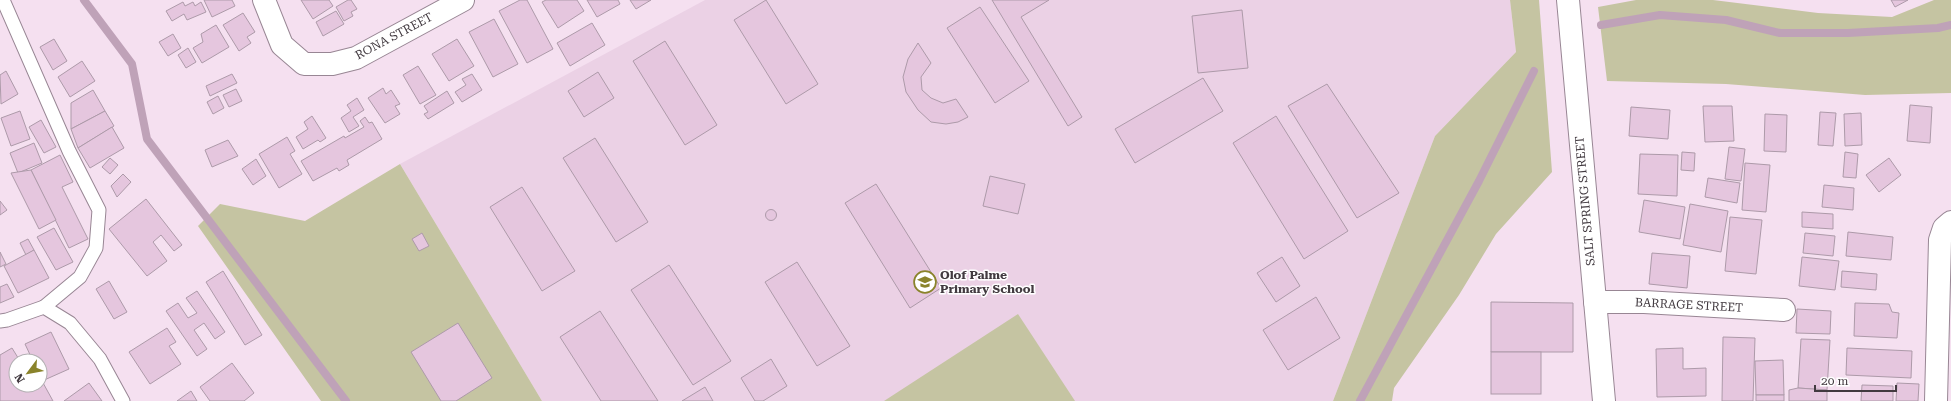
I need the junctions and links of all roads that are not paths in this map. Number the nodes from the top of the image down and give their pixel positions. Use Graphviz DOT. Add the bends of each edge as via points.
graph roads {
  1 [pos="3,0"];
  2 [pos="264,0"];
  3 [pos="463,0"];
  4 [pos="1568,1"];
  5 [pos="1951,222"];
  6 [pos="1595,302"];
  7 [pos="44,307"];
  8 [pos="1784,310"];
  9 [pos="0,321"];
  10 [pos="123,401"];
  11 [pos="1604,401"];
  12 [pos="1936,401"];
  1 -- 7 [label="lane" via="69,151 99,210 96,248 80,277"];
  2 -- 3 [label="street, RONA STREET" via="282,45 304,64 332,64 356,58"];
  4 -- 6 [label="street, SALT SPRING STREET"];
  5 -- 12 [label="street" via="1944,228 1940,240"];
  6 -- 8 [label="street, BARRAGE STREET" via="1644,302"];
  6 -- 11 [label="street, SALT SPRING STREET"];
  7 -- 9 [label="lane"];
  7 -- 10 [label="lane" via="76,329 100,359"];
}
